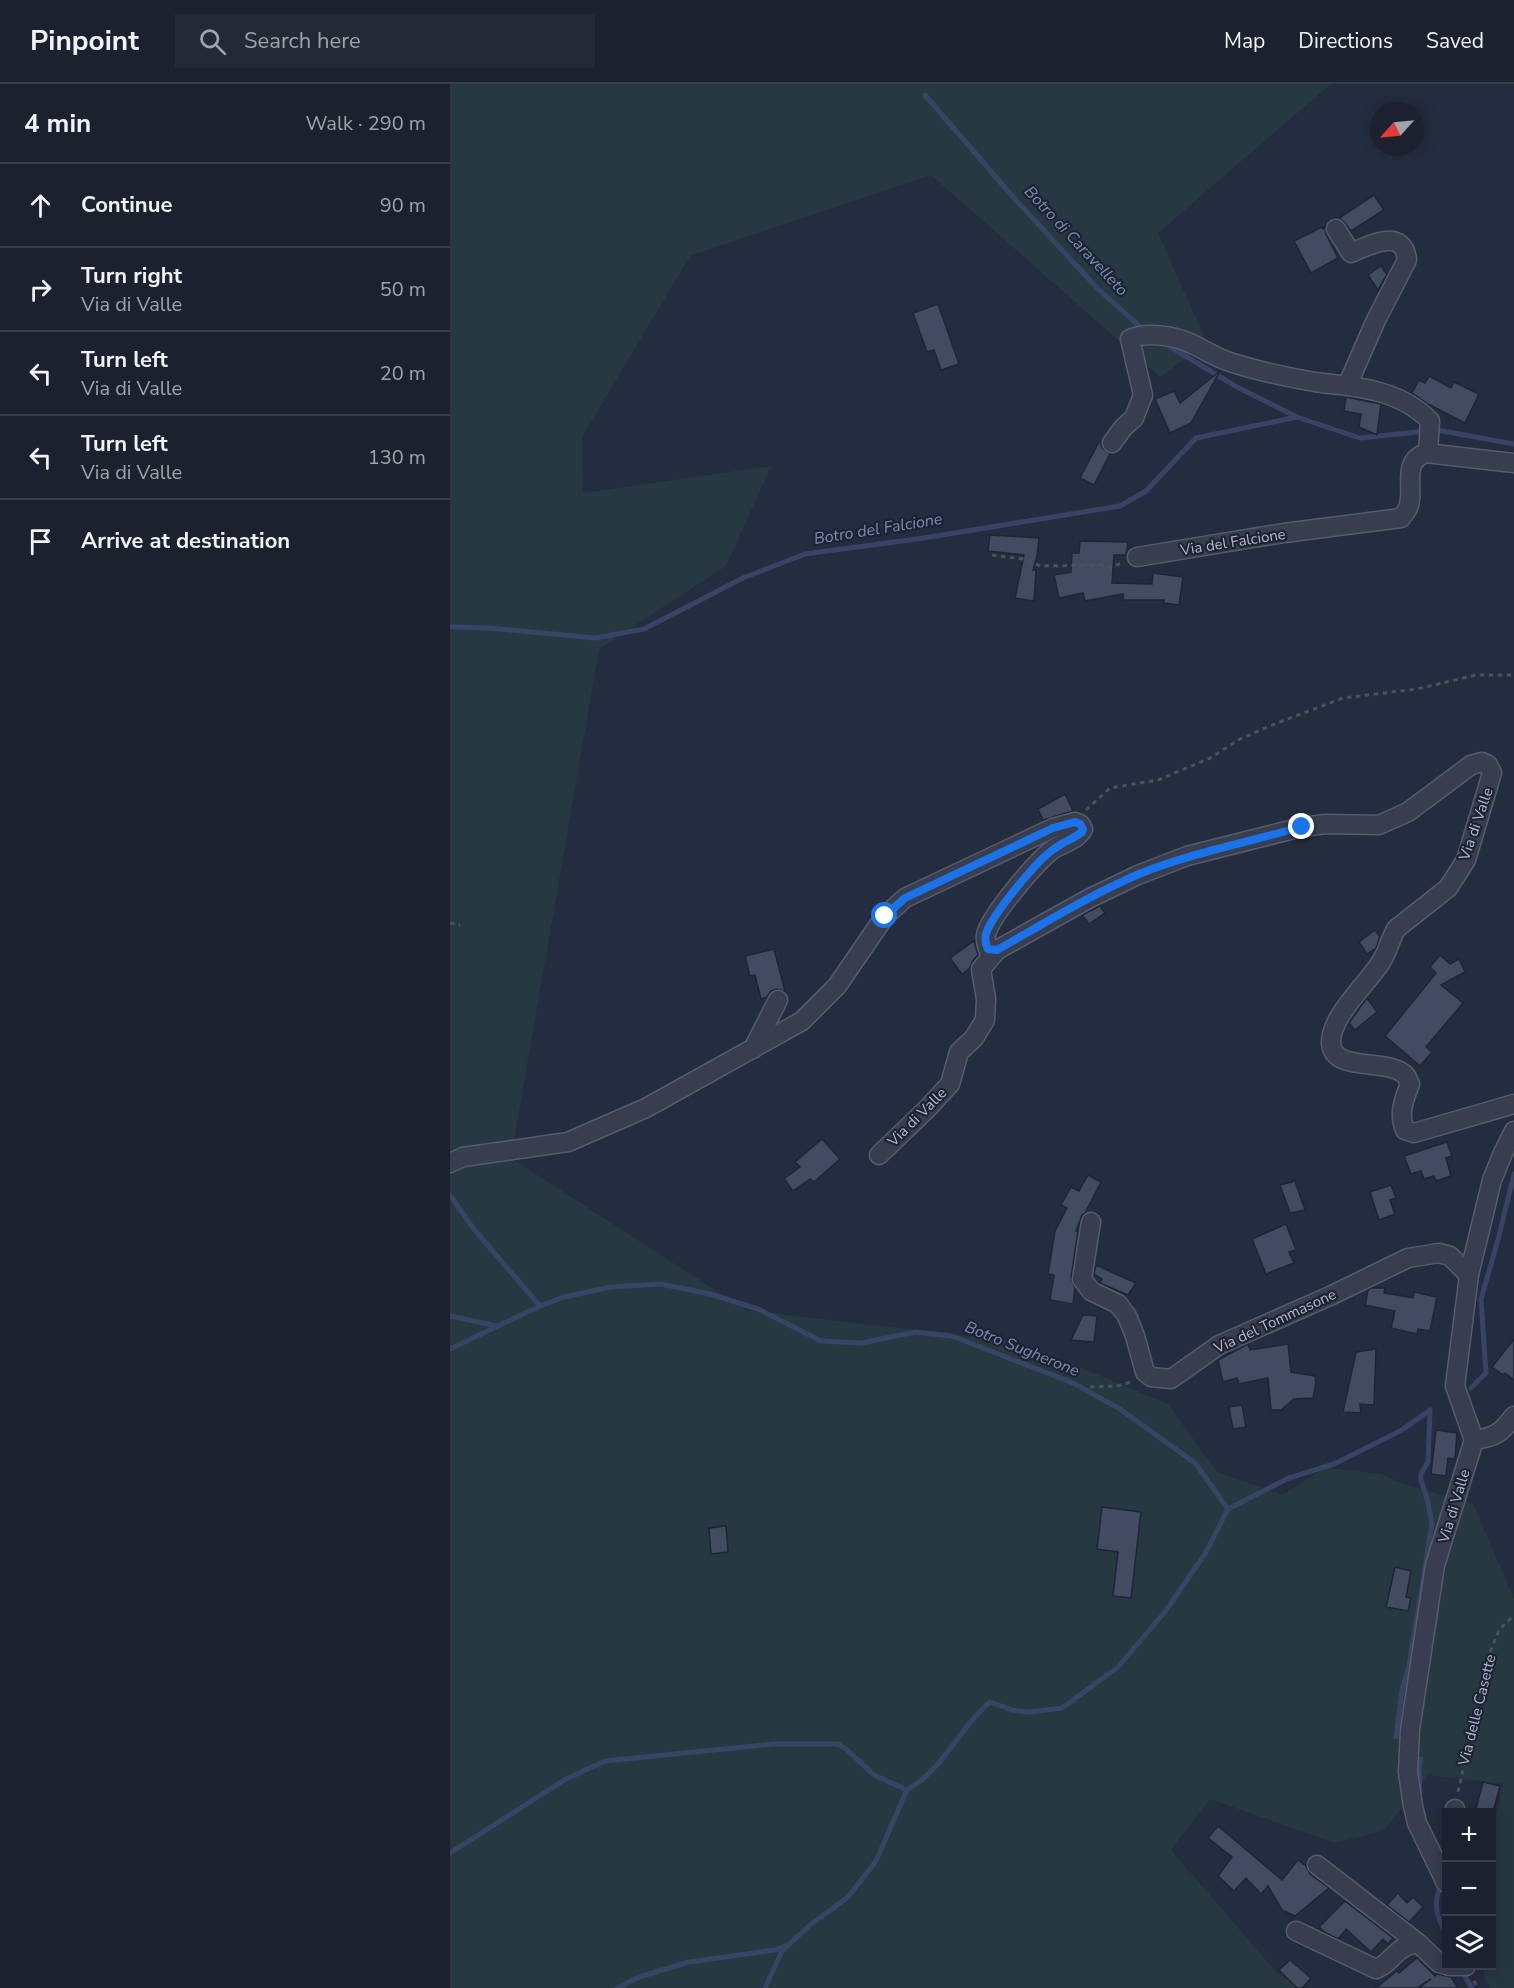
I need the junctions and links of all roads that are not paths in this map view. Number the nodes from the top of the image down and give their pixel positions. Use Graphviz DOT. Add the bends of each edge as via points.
graph roads {
  1 [pos="1336,229"];
  2 [pos="1347,386"];
  3 [pos="1112,443"];
  4 [pos="1429,448"];
  5 [pos="1514,463"];
  6 [pos="1137,557"];
  7 [pos="997,950"];
  8 [pos="778,1000"];
  9 [pos="753,1049"];
  10 [pos="1514,1104"];
  11 [pos="1514,1131"];
  12 [pos="879,1155"];
  13 [pos="450,1163"];
  14 [pos="1090,1222"];
  15 [pos="1469,1275"];
  16 [pos="1514,1416"];
  17 [pos="1474,1440"];
  18 [pos="1317,1865"];
  19 [pos="1442,1874"];
  20 [pos="1296,1931"];
  21 [pos="1418,1943"];
  22 [pos="1442,1964"];
  1 -- 2 [label="street" via="1351,253 1388,240 1406,250 1407,260"];
  2 -- 3 [label="street" via="1227,362 1190,342 1136,336 1130,339 1143,395 1141,404"];
  2 -- 4 [label="street" via="1379,392 1422,412 1430,421"];
  4 -- 5 [label="street"];
  4 -- 6 [label="street, Via del Falcione" via="1413,462 1407,510 1401,518"];
  7 -- 9 [label="street" via="988,949 985,942 994,919 1043,858 1082,832 1080,824 1053,828 905,898 885,916 837,986 802,1021"];
  7 -- 10 [label="street, Via di Valle" via="1128,879 1187,856 1302,827 1379,825 1408,812 1458,774 1482,762 1492,773 1466,860 1448,888 1396,929 1381,963 1339,1017 1331,1041 1336,1054 1345,1060 1405,1074 1410,1084 1402,1103 1405,1130 1414,1133"];
  7 -- 12 [label="street, Via di Valle" via="981,969 985,1020 959,1052 950,1084"];
  8 -- 9 [label="street"];
  9 -- 13 [label="street" via="646,1108 568,1142"];
  11 -- 15 [label="street" via="1492,1180"];
  14 -- 15 [label="street, Via del Tommasone" via="1082,1279 1091,1291 1118,1304 1127,1316 1144,1372 1150,1377 1171,1380 1219,1345 1408,1258 1439,1253 1450,1256"];
  15 -- 17 [label="street" via="1455,1386"];
  16 -- 17 [label="street" via="1491,1438"];
  17 -- 19 [label="street, Via di Valle" via="1435,1564 1410,1730 1408,1772 1413,1806"];
  18 -- 21 [label="street"];
  20 -- 21 [label="street" via="1376,1969 1406,1945"];
  21 -- 22 [label="street"];
}
